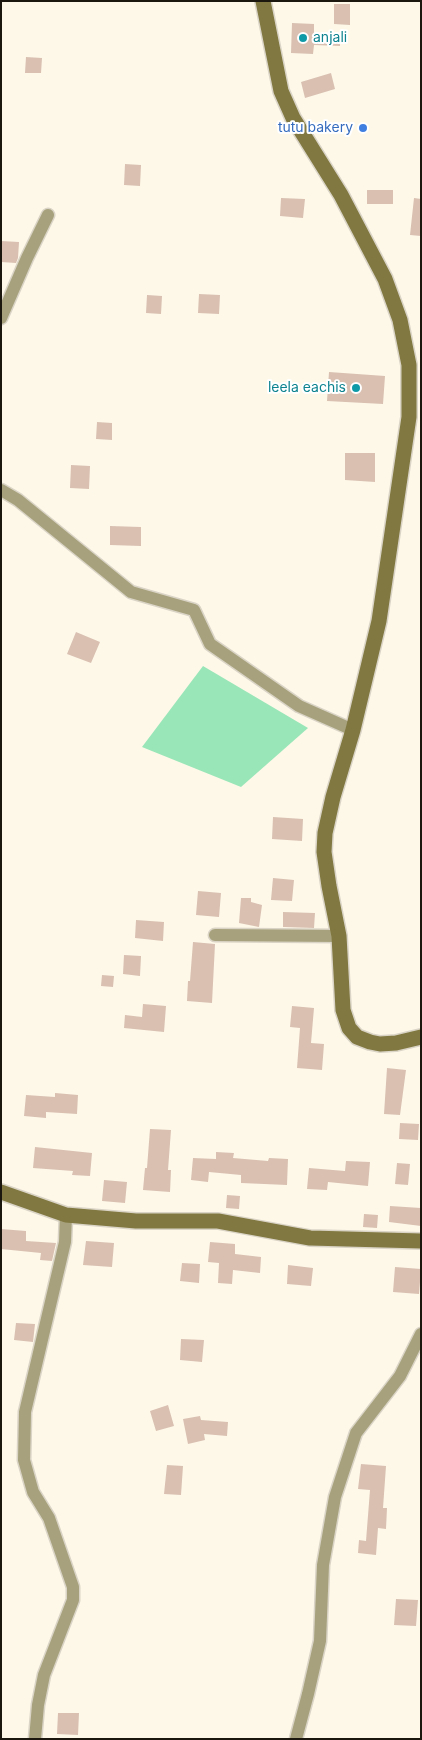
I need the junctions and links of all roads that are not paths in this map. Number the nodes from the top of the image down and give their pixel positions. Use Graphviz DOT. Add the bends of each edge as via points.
graph roads {
  1 [pos="263,1"];
  2 [pos="48,215"];
  3 [pos="1,318"];
  4 [pos="1,490"];
  5 [pos="353,730"];
  6 [pos="215,935"];
  7 [pos="339,936"];
  8 [pos="421,1037"];
  9 [pos="1,1192"];
  10 [pos="66,1215"];
  11 [pos="421,1241"];
  12 [pos="421,1334"];
  13 [pos="35,1739"];
  14 [pos="296,1739"];
  1 -- 5 [label="street" via="281,91 293,118 341,195 385,279 400,320 409,365 409,417 379,621"];
  2 -- 3 [label="street"];
  4 -- 5 [label="street" via="18,500 131,592 194,610 210,644 299,706"];
  5 -- 7 [label="street" via="333,797 324,852"];
  6 -- 7 [label="street"];
  7 -- 8 [label="street" via="343,1010 349,1028 357,1036 380,1044"];
  9 -- 10 [label="street"];
  10 -- 11 [label="street" via="136,1221 218,1221 310,1238"];
  10 -- 13 [label="street" via="65,1242 25,1412 24,1460 33,1492 50,1518 73,1586 73,1600 44,1675"];
  12 -- 14 [label="street" via="400,1376 356,1433 336,1497 323,1565 320,1642"];
}
